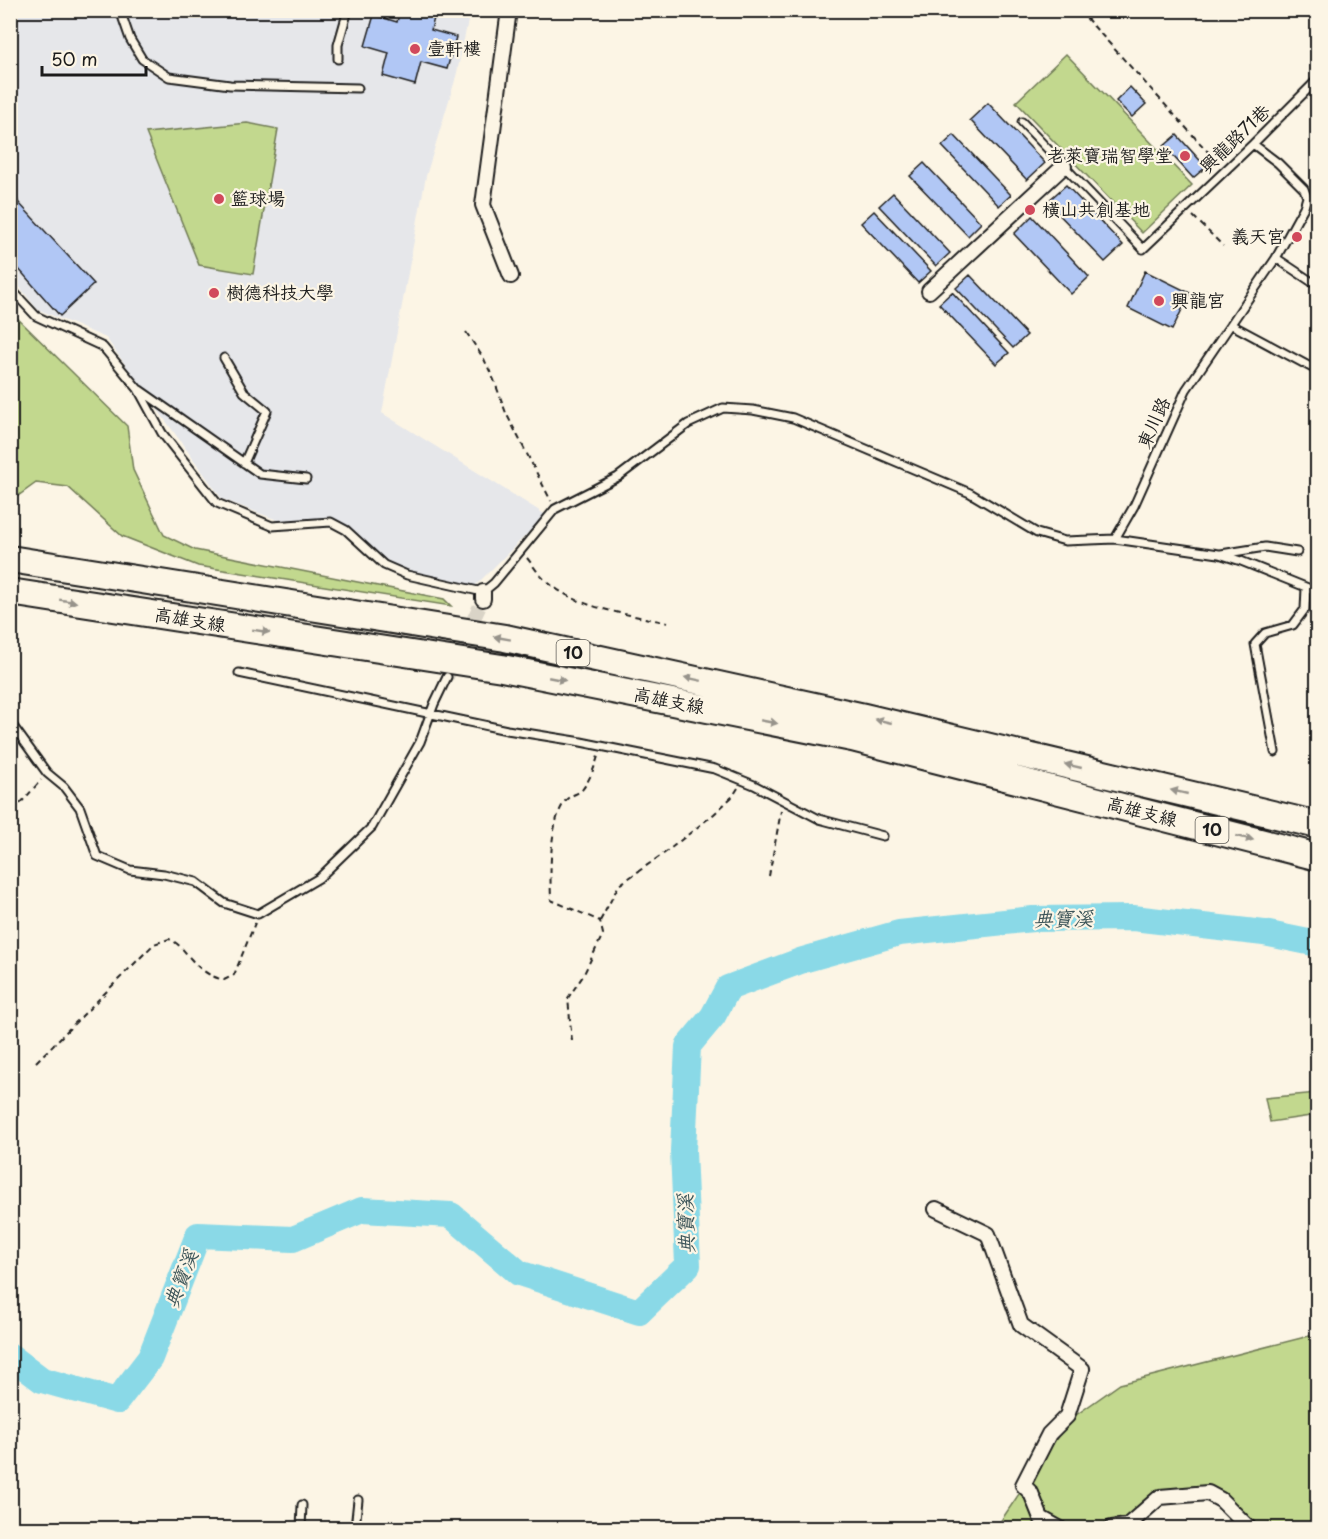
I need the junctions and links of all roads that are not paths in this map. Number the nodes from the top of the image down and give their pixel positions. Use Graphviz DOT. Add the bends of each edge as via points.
graph roads {
  1 [pos="120,10"];
  2 [pos="348,10"];
  3 [pos="509,10"];
  4 [pos="338,59"];
  5 [pos="1317,79"];
  6 [pos="358,88"];
  7 [pos="1022,122"];
  8 [pos="1253,144"];
  9 [pos="1064,166"];
  10 [pos="1276,258"];
  11 [pos="511,276"];
  12 [pos="1317,286"];
  13 [pos="10,288"];
  14 [pos="929,291"];
  15 [pos="1232,325"];
  16 [pos="224,358"];
  17 [pos="1317,371"];
  18 [pos="138,389"];
  19 [pos="244,463"];
  20 [pos="306,479"];
  21 [pos="1115,539"];
  22 [pos="1297,552"];
  23 [pos="1219,554"];
  24 [pos="10,559"];
  25 [pos="1306,588"];
  26 [pos="10,592"];
  27 [pos="1317,592"];
  28 [pos="239,673"];
  29 [pos="447,677"];
  30 [pos="431,713"];
  31 [pos="10,722"];
  32 [pos="1275,752"];
  33 [pos="1317,825"];
  34 [pos="883,836"];
  35 [pos="1317,857"];
  36 [pos="936,1209"];
  37 [pos="358,1500"];
  38 [pos="302,1505"];
  39 [pos="301,1528"];
  40 [pos="355,1528"];
  41 [pos="1059,1528"];
  42 [pos="1112,1528"];
  43 [pos="1248,1528"];
  1 -- 6 [label="lane" via="142,59 169,78 230,85"];
  2 -- 4 [label="lane"];
  3 -- 11 [label="street" via="483,205"];
  5 -- 8 [label="lane, 興龍路71巷"];
  7 -- 9 [label="lane"];
  8 -- 9 [label="lane, 興龍路71巷" via="1143,249"];
  8 -- 10 [label="lane, 東川路" via="1295,179 1307,196"];
  9 -- 14 [label="street"];
  10 -- 12 [label="lane"];
  10 -- 15 [label="lane, 東川路"];
  13 -- 18 [label="lane" via="36,316 103,346"];
  15 -- 17 [label="lane"];
  15 -- 21 [label="lane, 東川路" via="1186,390"];
  16 -- 19 [label="lane" via="244,392 267,411"];
  18 -- 19 [label="lane"];
  18 -- 21 [label="lane" via="162,434 217,502 272,526 331,522 346,530 384,565 483,595 555,509 618,477 688,424 723,408 793,418 970,493 1036,533 1065,541"];
  19 -- 20 [label="lane" via="260,474"];
  21 -- 23 [label="lane"];
  22 -- 23 [label="lane" via="1265,547"];
  23 -- 25 [label="lane"];
  33 -- 24 [label="highway, 高雄支線 / 10, one-way" via="864,717 505,638"];
  25 -- 27 [label="lane"];
  25 -- 32 [label="lane" via="1305,609 1293,625 1265,633 1255,644"];
  26 -- 35 [label="highway, 高雄支線 / 10, one-way" via="502,668 852,738"];
  28 -- 30 [label="lane"];
  29 -- 30 [label="lane"];
  30 -- 31 [label="lane" via="420,742 372,827 319,879 258,914 224,903 196,882 130,870 97,856 80,808 47,773"];
  30 -- 34 [label="lane" via="715,769 819,819"];
  36 -- 41 [label="street" via="988,1234 1021,1324 1082,1369 1067,1416 1049,1434 1023,1485 1031,1493 1041,1518"];
  37 -- 40 [label="lane"];
  38 -- 39 [label="lane"];
  42 -- 43 [label="street" via="1127,1526 1160,1497 1208,1493 1221,1500"];
}
